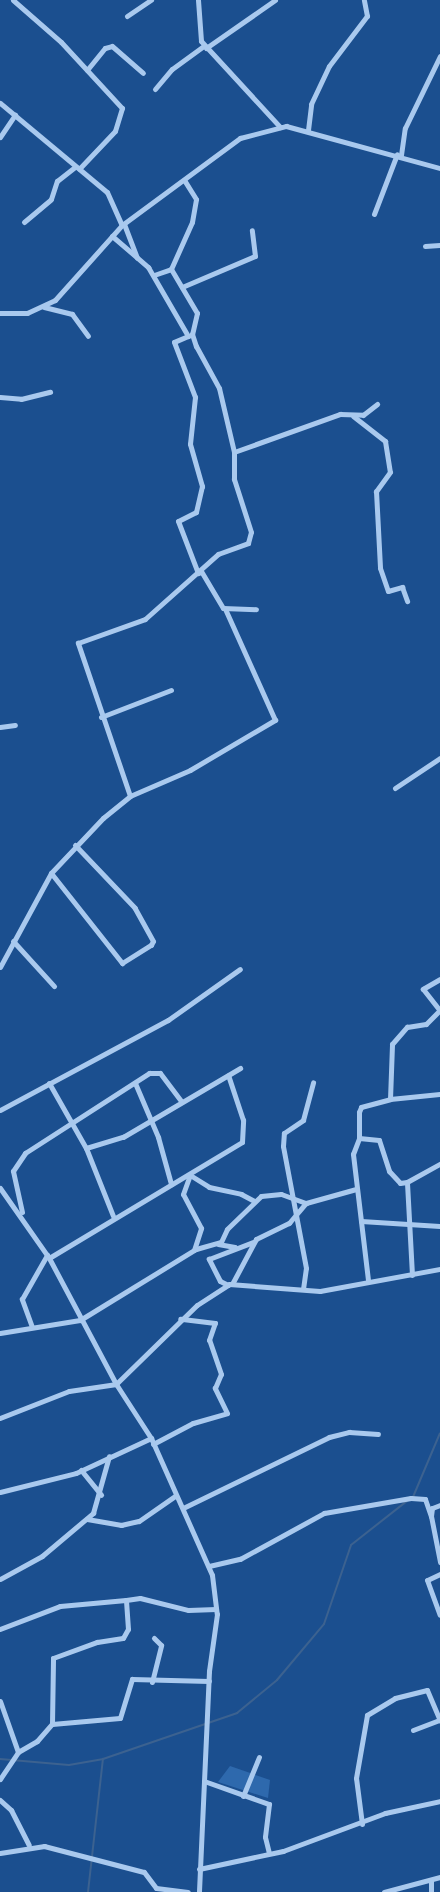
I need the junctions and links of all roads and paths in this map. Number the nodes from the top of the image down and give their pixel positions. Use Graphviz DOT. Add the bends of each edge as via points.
graph roads {
  1 [pos="13,0"];
  2 [pos="151,0"];
  3 [pos="198,0"];
  4 [pos="275,0"];
  5 [pos="364,0"];
  6 [pos="127,16"];
  7 [pos="205,47"];
  8 [pos="440,56"];
  9 [pos="87,70"];
  10 [pos="142,73"];
  11 [pos="155,89"];
  12 [pos="0,103"];
  13 [pos="15,115"];
  14 [pos="280,127"];
  15 [pos="308,130"];
  16 [pos="0,137"];
  17 [pos="399,155"];
  18 [pos="77,168"];
  19 [pos="440,168"];
  20 [pos="184,180"];
  21 [pos="374,214"];
  22 [pos="24,222"];
  23 [pos="123,224"];
  24 [pos="252,230"];
  25 [pos="112,236"];
  26 [pos="440,245"];
  27 [pos="425,246"];
  28 [pos="138,260"];
  29 [pos="171,269"];
  30 [pos="154,275"];
  31 [pos="182,287"];
  32 [pos="44,307"];
  33 [pos="0,313"];
  34 [pos="88,336"];
  35 [pos="50,392"];
  36 [pos="0,397"];
  37 [pos="377,404"];
  38 [pos="352,416"];
  39 [pos="234,452"];
  40 [pos="200,572"];
  41 [pos="407,601"];
  42 [pos="256,608"];
  43 [pos="225,609"];
  44 [pos="171,690"];
  45 [pos="100,717"];
  46 [pos="15,725"];
  47 [pos="0,726"];
  48 [pos="440,758"];
  49 [pos="395,788"];
  50 [pos="130,796"];
  51 [pos="75,845"];
  52 [pos="51,873"];
  53 [pos="14,941"];
  54 [pos="0,967"];
  55 [pos="240,969"];
  56 [pos="440,978"];
  57 [pos="54,986"];
  58 [pos="440,1011"];
  59 [pos="240,1068"];
  60 [pos="228,1076"];
  61 [pos="135,1082"];
  62 [pos="313,1082"];
  63 [pos="49,1083"];
  64 [pos="440,1094"];
  65 [pos="390,1099"];
  66 [pos="181,1101"];
  67 [pos="0,1110"];
  68 [pos="152,1120"];
  69 [pos="74,1123"];
  70 [pos="359,1138"];
  71 [pos="86,1148"];
  72 [pos="440,1164"];
  73 [pos="190,1175"];
  74 [pos="406,1182"];
  75 [pos="171,1184"];
  76 [pos="0,1188"];
  77 [pos="356,1189"];
  78 [pos="291,1197"];
  79 [pos="254,1201"];
  80 [pos="306,1203"];
  81 [pos="22,1214"];
  82 [pos="296,1215"];
  83 [pos="113,1216"];
  84 [pos="361,1221"];
  85 [pos="410,1225"];
  86 [pos="440,1226"];
  87 [pos="254,1242"];
  88 [pos="218,1244"];
  89 [pos="238,1247"];
  90 [pos="194,1250"];
  91 [pos="48,1257"];
  92 [pos="440,1269"];
  93 [pos="412,1275"];
  94 [pos="368,1280"];
  95 [pos="230,1284"];
  96 [pos="303,1289"];
  97 [pos="180,1319"];
  98 [pos="80,1320"];
  99 [pos="32,1327"];
  100 [pos="0,1333"];
  101 [pos="116,1384"];
  102 [pos="0,1418"];
  103 [pos="378,1434"];
  104 [pos="151,1438"];
  105 [pos="153,1444"];
  106 [pos="109,1456"];
  107 [pos="81,1470"];
  108 [pos="0,1492"];
  109 [pos="101,1495"];
  110 [pos="175,1496"];
  111 [pos="440,1504"];
  112 [pos="183,1508"];
  113 [pos="431,1516"];
  114 [pos="87,1519"];
  115 [pos="440,1562"];
  116 [pos="209,1566"];
  117 [pos="440,1574"];
  118 [pos="0,1579"];
  119 [pos="126,1600"];
  120 [pos="216,1609"];
  121 [pos="440,1615"];
  122 [pos="0,1629"];
  123 [pos="154,1638"];
  124 [pos="209,1681"];
  125 [pos="152,1682"];
  126 [pos="0,1701"];
  127 [pos="439,1720"];
  128 [pos="52,1724"];
  129 [pos="413,1730"];
  130 [pos="18,1752"];
  131 [pos="259,1757"];
  132 [pos="0,1779"];
  133 [pos="204,1781"];
  134 [pos="243,1796"];
  135 [pos="0,1800"];
  136 [pos="440,1801"];
  137 [pos="362,1824"];
  138 [pos="29,1845"];
  139 [pos="0,1853"];
  140 [pos="269,1854"];
  141 [pos="199,1869"];
  142 [pos="440,1877"];
  143 [pos="431,1880"];
  144 [pos="188,1892"];
  145 [pos="199,1892"];
  146 [pos="384,1892"];
  147 [pos="431,1892"];
  1 -- 9 [label="street"];
  2 -- 6 [label="street"];
  3 -- 7 [label="street"];
  4 -- 7 [label="street"];
  5 -- 15 [label="street" via="367,16 329,66 311,104"];
  7 -- 11 [label="street"];
  7 -- 14 [label="street"];
  8 -- 17 [label="street" via="405,128"];
  9 -- 10 [label="street" via="105,48 112,46"];
  9 -- 18 [label="street" via="117,101 123,115 115,131"];
  12 -- 13 [label="street"];
  13 -- 16 [label="street"];
  13 -- 18 [label="street"];
  14 -- 15 [label="street"];
  14 -- 20 [label="street" via="240,138"];
  15 -- 17 [label="street"];
  17 -- 19 [label="street"];
  17 -- 21 [label="street"];
  18 -- 22 [label="street" via="57,181 51,199"];
  18 -- 23 [label="street" via="107,192"];
  20 -- 23 [label="street"];
  20 -- 29 [label="street" via="196,206"];
  23 -- 25 [label="street"];
  23 -- 28 [label="street"];
  24 -- 31 [label="street" via="255,256"];
  25 -- 28 [label="street"];
  25 -- 32 [label="street" via="71,285"];
  26 -- 27 [label="street"];
  28 -- 30 [label="street"];
  29 -- 30 [label="street"];
  29 -- 31 [label="street"];
  30 -- 40 [label="street" via="188,336 174,342 196,397 190,444 202,486 196,512 178,521"];
  31 -- 39 [label="street" via="197,314 192,334 219,388"];
  32 -- 33 [label="street" via="27,313"];
  32 -- 34 [label="street" via="72,314"];
  35 -- 36 [label="street" via="20,399"];
  37 -- 38 [label="street" via="363,415"];
  38 -- 39 [label="street" via="328,418"];
  38 -- 41 [label="street" via="385,441 390,472 376,491 380,568 388,591 402,588"];
  39 -- 40 [label="street" via="234,479 251,532 248,543 223,551"];
  40 -- 43 [label="street" via="214,600"];
  40 -- 45 [label="street" via="145,619 78,643"];
  42 -- 43 [label="street"];
  43 -- 50 [label="street" via="275,720 190,770"];
  44 -- 45 [label="street"];
  45 -- 50 [label="street"];
  46 -- 47 [label="street"];
  48 -- 49 [label="street"];
  50 -- 51 [label="street"];
  51 -- 52 [label="street"];
  51 -- 52 [label="street" via="135,908 153,941 151,945 122,962"];
  52 -- 53 [label="street"];
  53 -- 54 [label="street"];
  53 -- 57 [label="street"];
  55 -- 63 [label="street" via="168,1020"];
  56 -- 58 [label="street" via="424,990"];
  58 -- 65 [label="street" via="426,1024 407,1027 392,1044"];
  59 -- 60 [label="street"];
  60 -- 66 [label="street"];
  60 -- 73 [label="street" via="245,1136"];
  61 -- 66 [label="street" via="157,1071"];
  61 -- 68 [label="street"];
  61 -- 69 [label="street" via="100,1101"];
  62 -- 78 [label="street" via="303,1120 284,1133"];
  63 -- 67 [label="street"];
  63 -- 69 [label="street"];
  64 -- 65 [label="street"];
  65 -- 70 [label="street" via="361,1107"];
  66 -- 68 [label="street"];
  68 -- 71 [label="street" via="123,1137"];
  68 -- 75 [label="street"];
  69 -- 71 [label="street"];
  69 -- 81 [label="street" via="16,1160 13,1171"];
  70 -- 74 [label="street" via="379,1140 389,1170 400,1183"];
  70 -- 77 [label="street" via="353,1154"];
  71 -- 83 [label="street"];
  72 -- 74 [label="street"];
  73 -- 75 [label="street"];
  73 -- 79 [label="street" via="210,1187"];
  73 -- 90 [label="street" via="183,1194 201,1228"];
  74 -- 85 [label="street"];
  75 -- 83 [label="street"];
  76 -- 81 [label="street"];
  77 -- 80 [label="street"];
  77 -- 84 [label="street"];
  78 -- 79 [label="street" via="272,1194"];
  78 -- 80 [label="street"];
  78 -- 82 [label="street"];
  79 -- 88 [label="street"];
  80 -- 82 [label="street"];
  81 -- 91 [label="street"];
  82 -- 87 [label="street"];
  82 -- 96 [label="street" via="306,1268"];
  83 -- 91 [label="street"];
  84 -- 85 [label="street"];
  84 -- 94 [label="street"];
  85 -- 86 [label="street"];
  85 -- 93 [label="street"];
  87 -- 89 [label="street"];
  87 -- 95 [label="street" via="247,1263"];
  88 -- 89 [label="street"];
  88 -- 90 [label="street"];
  89 -- 95 [label="street" via="209,1258 220,1282"];
  90 -- 98 [label="street"];
  91 -- 98 [label="street"];
  91 -- 99 [label="street" via="22,1299"];
  92 -- 93 [label="street"];
  93 -- 94 [label="street"];
  94 -- 96 [label="street" via="320,1291"];
  95 -- 96 [label="street"];
  95 -- 97 [label="street"];
  97 -- 101 [label="street"];
  97 -- 105 [label="street" via="215,1323 209,1340 220,1374 215,1388 227,1413 193,1423"];
  98 -- 99 [label="street"];
  98 -- 101 [label="street"];
  99 -- 100 [label="street"];
  101 -- 102 [label="street" via="69,1391"];
  101 -- 104 [label="street"];
  103 -- 112 [label="street" via="349,1432 329,1437"];
  104 -- 105 [label="street"];
  104 -- 106 [label="street"];
  105 -- 110 [label="street"];
  106 -- 107 [label="street"];
  106 -- 109 [label="street"];
  107 -- 108 [label="street"];
  107 -- 109 [label="street"];
  109 -- 114 [label="street"];
  110 -- 112 [label="street"];
  110 -- 114 [label="street" via="139,1521 110,1524"];
  111 -- 113 [label="street" via="432,1508"];
  112 -- 116 [label="street"];
  113 -- 115 [label="street"];
  113 -- 116 [label="street" via="425,1499 411,1498 324,1513 240,1559"];
  114 -- 118 [label="street" via="42,1556"];
  116 -- 120 [label="street"];
  117 -- 121 [label="street" via="427,1580"];
  119 -- 120 [label="street" via="140,1598 188,1610"];
  119 -- 122 [label="street" via="60,1606"];
  119 -- 128 [label="street" via="128,1629 123,1638 97,1642 53,1658"];
  120 -- 124 [label="street"];
  123 -- 125 [label="street" via="161,1645"];
  124 -- 125 [label="street"];
  124 -- 133 [label="street"];
  125 -- 128 [label="street" via="128,1681 120,1718"];
  126 -- 130 [label="street"];
  127 -- 129 [label="street"];
  127 -- 137 [label="street" via="427,1690 395,1698 367,1715 356,1778"];
  128 -- 130 [label="street" via="37,1741"];
  130 -- 132 [label="street"];
  131 -- 134 [label="street"];
  133 -- 134 [label="street"];
  133 -- 141 [label="street"];
  134 -- 140 [label="street" via="270,1806 265,1837"];
  135 -- 138 [label="street" via="11,1810"];
  136 -- 137 [label="street" via="385,1813"];
  137 -- 140 [label="street"];
  138 -- 139 [label="street"];
  138 -- 144 [label="street" via="144,1872 156,1888"];
  140 -- 141 [label="street"];
  141 -- 145 [label="street"];
  142 -- 143 [label="street"];
  143 -- 146 [label="street"];
  143 -- 147 [label="street"];
}
